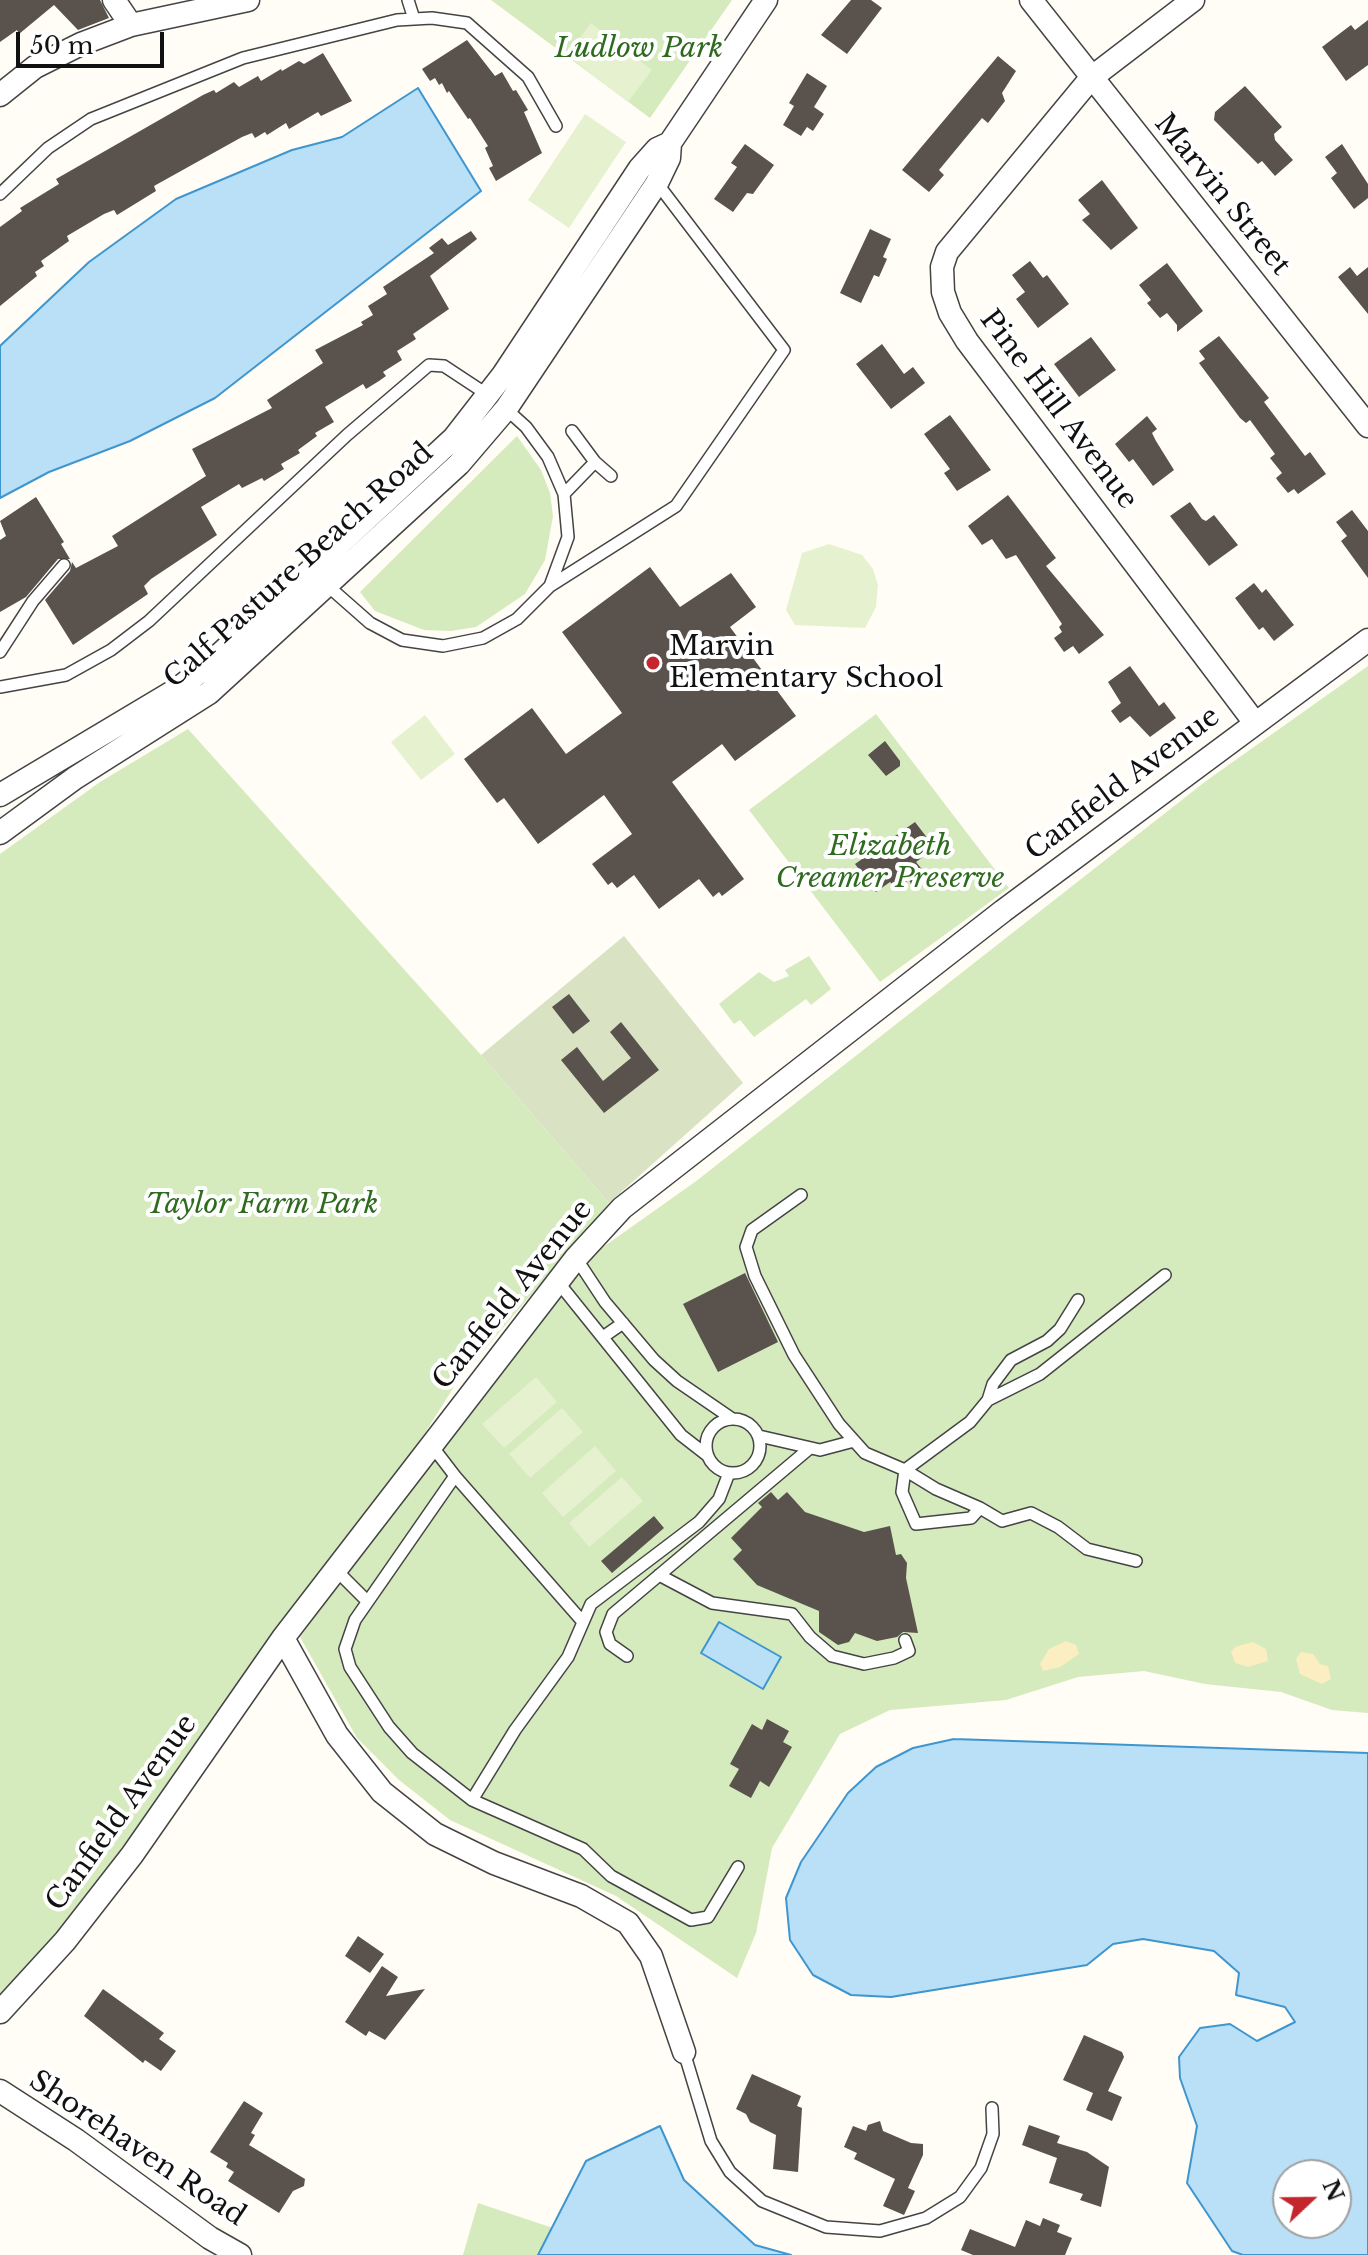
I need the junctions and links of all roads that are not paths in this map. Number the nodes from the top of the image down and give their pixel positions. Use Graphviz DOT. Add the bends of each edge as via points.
graph roads {
  1 [pos="114,0"];
  2 [pos="248,0"];
  3 [pos="408,0"];
  4 [pos="766,0"];
  5 [pos="1031,0"];
  6 [pos="1193,0"];
  7 [pos="414,19"];
  8 [pos="131,25"];
  9 [pos="1091,78"];
  10 [pos="0,95"];
  11 [pos="556,126"];
  12 [pos="670,143"];
  13 [pos="657,183"];
  14 [pos="0,194"];
  15 [pos="488,395"];
  16 [pos="506,409"];
  17 [pos="1368,426"];
  18 [pos="572,431"];
  19 [pos="595,462"];
  20 [pos="611,476"];
  21 [pos="564,494"];
  22 [pos="64,565"];
  23 [pos="328,586"];
  24 [pos="550,586"];
  25 [pos="1368,640"];
  26 [pos="0,652"];
  27 [pos="0,687"];
  28 [pos="1255,723"];
  29 [pos="0,795"];
  30 [pos="4,821"];
  31 [pos="801,1195"];
  32 [pos="576,1258"];
  33 [pos="1165,1275"];
  34 [pos="558,1282"];
  35 [pos="1078,1300"];
  36 [pos="623,1323"];
  37 [pos="603,1337"];
  38 [pos="988,1400"];
  39 [pos="731,1418"];
  40 [pos="759,1436"];
  41 [pos="854,1441"];
  42 [pos="432,1446"];
  43 [pos="810,1448"];
  44 [pos="708,1456"];
  45 [pos="905,1470"];
  46 [pos="729,1473"];
  47 [pos="455,1476"];
  48 [pos="980,1508"];
  49 [pos="1136,1561"];
  50 [pos="336,1570"];
  51 [pos="659,1575"];
  52 [pos="367,1601"];
  53 [pos="582,1621"];
  54 [pos="283,1638"];
  55 [pos="905,1640"];
  56 [pos="627,1656"];
  57 [pos="472,1800"];
  58 [pos="738,1867"];
  59 [pos="0,2012"];
  60 [pos="684,2052"];
  61 [pos="0,2091"];
  62 [pos="992,2108"];
  63 [pos="240,2255"];
  1 -- 8 [label="street"];
  2 -- 8 [label="street"];
  3 -- 7 [label="lane"];
  4 -- 12 [label="street, Calf Pasture Beach Road"];
  5 -- 9 [label="street, Marvin Street"];
  6 -- 9 [label="street, Pine Hill Avenue"];
  7 -- 11 [label="lane" via="467,23 528,77"];
  7 -- 14 [label="lane" via="243,58 91,119 48,148"];
  8 -- 10 [label="street" via="35,67"];
  9 -- 17 [label="street, Marvin Street"];
  9 -- 28 [label="street, Pine Hill Avenue" via="947,252 943,292 967,341"];
  12 -- 13 [label="street, Calf Pasture Beach Road"];
  12 -- 15 [label="street, Calf Pasture Beach Road" via="640,168"];
  13 -- 16 [label="street, Calf Pasture Beach Road"];
  13 -- 24 [label="lane" via="784,350 685,498"];
  15 -- 16 [label="street"];
  15 -- 27 [label="lane" via="444,366 429,365 111,650 66,675"];
  15 -- 29 [label="street, Calf Pasture Beach Road" via="414,477 205,668"];
  16 -- 21 [label="lane" via="541,446"];
  16 -- 23 [label="street, Calf Pasture Beach Road" via="459,464"];
  18 -- 19 [label="lane"];
  19 -- 20 [label="lane"];
  19 -- 21 [label="lane"];
  21 -- 24 [label="lane" via="568,537"];
  22 -- 26 [label="lane"];
  23 -- 24 [label="lane" via="370,623 402,640 443,646 483,638 517,619"];
  23 -- 30 [label="street, Calf Pasture Beach Road" via="209,693"];
  25 -- 28 [label="street, Canfield Avenue"];
  28 -- 32 [label="street, Canfield Avenue" via="1003,911 622,1208"];
  31 -- 41 [label="lane" via="752,1230 746,1247 794,1355"];
  32 -- 34 [label="street, Canfield Avenue"];
  32 -- 36 [label="lane"];
  33 -- 38 [label="lane" via="1040,1374"];
  34 -- 37 [label="lane"];
  34 -- 42 [label="street, Canfield Avenue"];
  35 -- 38 [label="lane" via="1047,1341 1011,1360"];
  36 -- 37 [label="lane"];
  36 -- 39 [label="lane" via="677,1381"];
  37 -- 44 [label="lane" via="681,1435"];
  38 -- 45 [label="lane" via="970,1422"];
  39 -- 40 [label="lane" via="748,1423"];
  39 -- 44 [label="lane" via="710,1431"];
  40 -- 43 [label="lane"];
  40 -- 46 [label="lane" via="754,1463"];
  41 -- 43 [label="lane"];
  41 -- 45 [label="lane" via="865,1453"];
  42 -- 47 [label="lane"];
  42 -- 50 [label="street, Canfield Avenue"];
  43 -- 51 [label="lane"];
  44 -- 46 [label="lane"];
  45 -- 48 [label="lane"];
  45 -- 48 [label="lane" via="902,1492 916,1524 971,1518"];
  46 -- 53 [label="lane" via="706,1515 591,1604"];
  47 -- 52 [label="lane"];
  47 -- 53 [label="lane"];
  48 -- 49 [label="lane" via="1002,1521 1031,1513 1087,1549"];
  50 -- 52 [label="lane"];
  50 -- 54 [label="street, Canfield Avenue"];
  51 -- 55 [label="lane" via="712,1603 792,1614 832,1656 864,1664 894,1658 909,1651"];
  51 -- 56 [label="lane" via="613,1614 606,1632 610,1644"];
  52 -- 57 [label="lane" via="347,1635 350,1667 412,1753"];
  53 -- 57 [label="lane" via="568,1657"];
  54 -- 59 [label="street, Canfield Avenue" via="132,1855 65,1941"];
  54 -- 60 [label="street" via="337,1735 382,1792 435,1834 581,1896 628,1923 651,1956"];
  57 -- 58 [label="lane" via="583,1849 611,1876 691,1920 708,1917"];
  60 -- 62 [label="lane" via="711,2141 730,2172 762,2201 826,2227 880,2231 926,2218 960,2197 981,2168 993,2134"];
  61 -- 63 [label="street, Shorehaven Road"];
}
